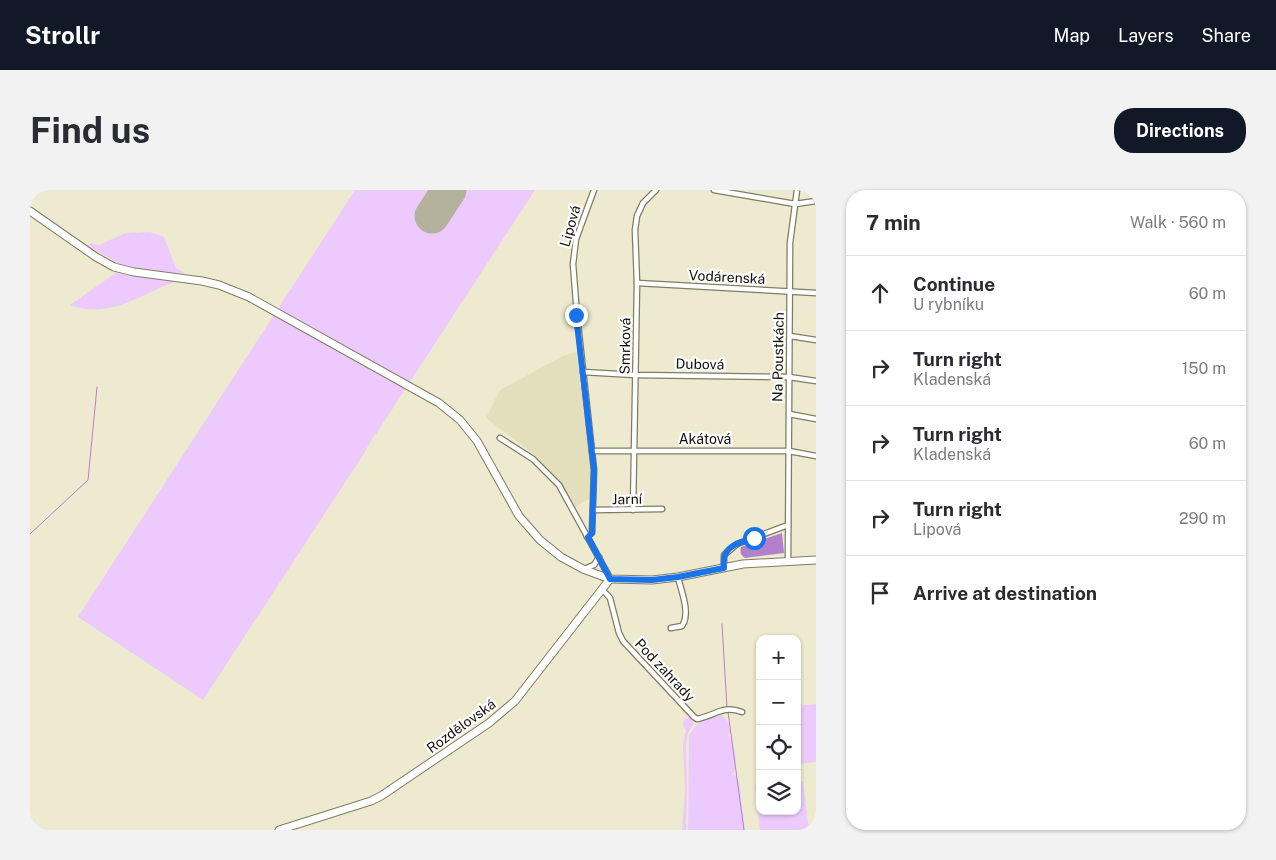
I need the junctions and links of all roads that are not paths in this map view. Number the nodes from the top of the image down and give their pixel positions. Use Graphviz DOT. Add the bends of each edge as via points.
graph roads {
  1 [pos="594,190"];
  2 [pos="656,190"];
  3 [pos="714,190"];
  4 [pos="797,190"];
  5 [pos="740,192"];
  6 [pos="816,201"];
  7 [pos="795,204"];
  8 [pos="30,211"];
  9 [pos="637,283"];
  10 [pos="790,292"];
  11 [pos="816,293"];
  12 [pos="790,336"];
  13 [pos="816,340"];
  14 [pos="583,372"];
  15 [pos="636,375"];
  16 [pos="790,377"];
  17 [pos="816,381"];
  18 [pos="789,414"];
  19 [pos="816,419"];
  20 [pos="500,438"];
  21 [pos="636,450"];
  22 [pos="592,451"];
  23 [pos="789,451"];
  24 [pos="816,456"];
  25 [pos="662,509"];
  26 [pos="593,510"];
  27 [pos="633,510"];
  28 [pos="788,524"];
  29 [pos="588,537"];
  30 [pos="599,557"];
  31 [pos="816,560"];
  32 [pos="788,561"];
  33 [pos="724,568"];
  34 [pos="583,569"];
  35 [pos="678,577"];
  36 [pos="610,579"];
  37 [pos="602,589"];
  38 [pos="670,628"];
  39 [pos="742,712"];
  40 [pos="279,830"];
  1 -- 14 [label="street, Lipová" via="581,222 574,252"];
  2 -- 9 [label="street, Smrková" via="643,203 637,216"];
  3 -- 5 [label="street"];
  4 -- 7 [label="street, Na Poustkách"];
  5 -- 7 [label="street"];
  6 -- 7 [label="street"];
  7 -- 10 [label="street, Na Poustkách" via="790,244"];
  8 -- 34 [label="street" via="114,267 202,281 248,296 439,403 460,420 477,441 519,516 540,540"];
  9 -- 10 [label="street, Vodárenská"];
  9 -- 15 [label="street, Smrková"];
  10 -- 11 [label="street, Vodárenská"];
  10 -- 12 [label="street, Na Poustkách"];
  12 -- 13 [label="street"];
  12 -- 16 [label="street, Na Poustkách"];
  14 -- 15 [label="street, Dubová"];
  14 -- 22 [label="street, Lipová"];
  15 -- 16 [label="street, Dubová"];
  15 -- 21 [label="street, Smrková"];
  16 -- 17 [label="street, Dubová"];
  16 -- 18 [label="street, Na Poustkách"];
  18 -- 19 [label="street"];
  18 -- 23 [label="street, Na Poustkách"];
  20 -- 29 [label="street" via="533,459 559,485"];
  21 -- 22 [label="street, Akátová"];
  21 -- 23 [label="street, Akátová"];
  21 -- 27 [label="street, Smrková"];
  22 -- 26 [label="street, Lipová"];
  23 -- 24 [label="street, Akátová"];
  23 -- 28 [label="street, Na Poustkách"];
  25 -- 27 [label="street, Jarní"];
  26 -- 27 [label="street, Jarní"];
  26 -- 29 [label="street, Lipová" via="592,533"];
  28 -- 32 [label="street, Na Poustkách"];
  28 -- 33 [label="street" via="737,544 724,555"];
  29 -- 30 [label="street"];
  30 -- 34 [label="street" via="594,566"];
  30 -- 36 [label="street"];
  31 -- 32 [label="street"];
  32 -- 33 [label="street"];
  33 -- 35 [label="street"];
  34 -- 36 [label="street"];
  35 -- 36 [label="street"];
  35 -- 38 [label="street" via="685,619 682,626"];
  36 -- 37 [label="street, Rozdělovská"];
  37 -- 39 [label="street, Pod zahrady" via="610,598 623,641 694,717 704,718 733,708"];
  37 -- 40 [label="street, Rozdělovská" via="515,701 489,722 381,796"];
}
